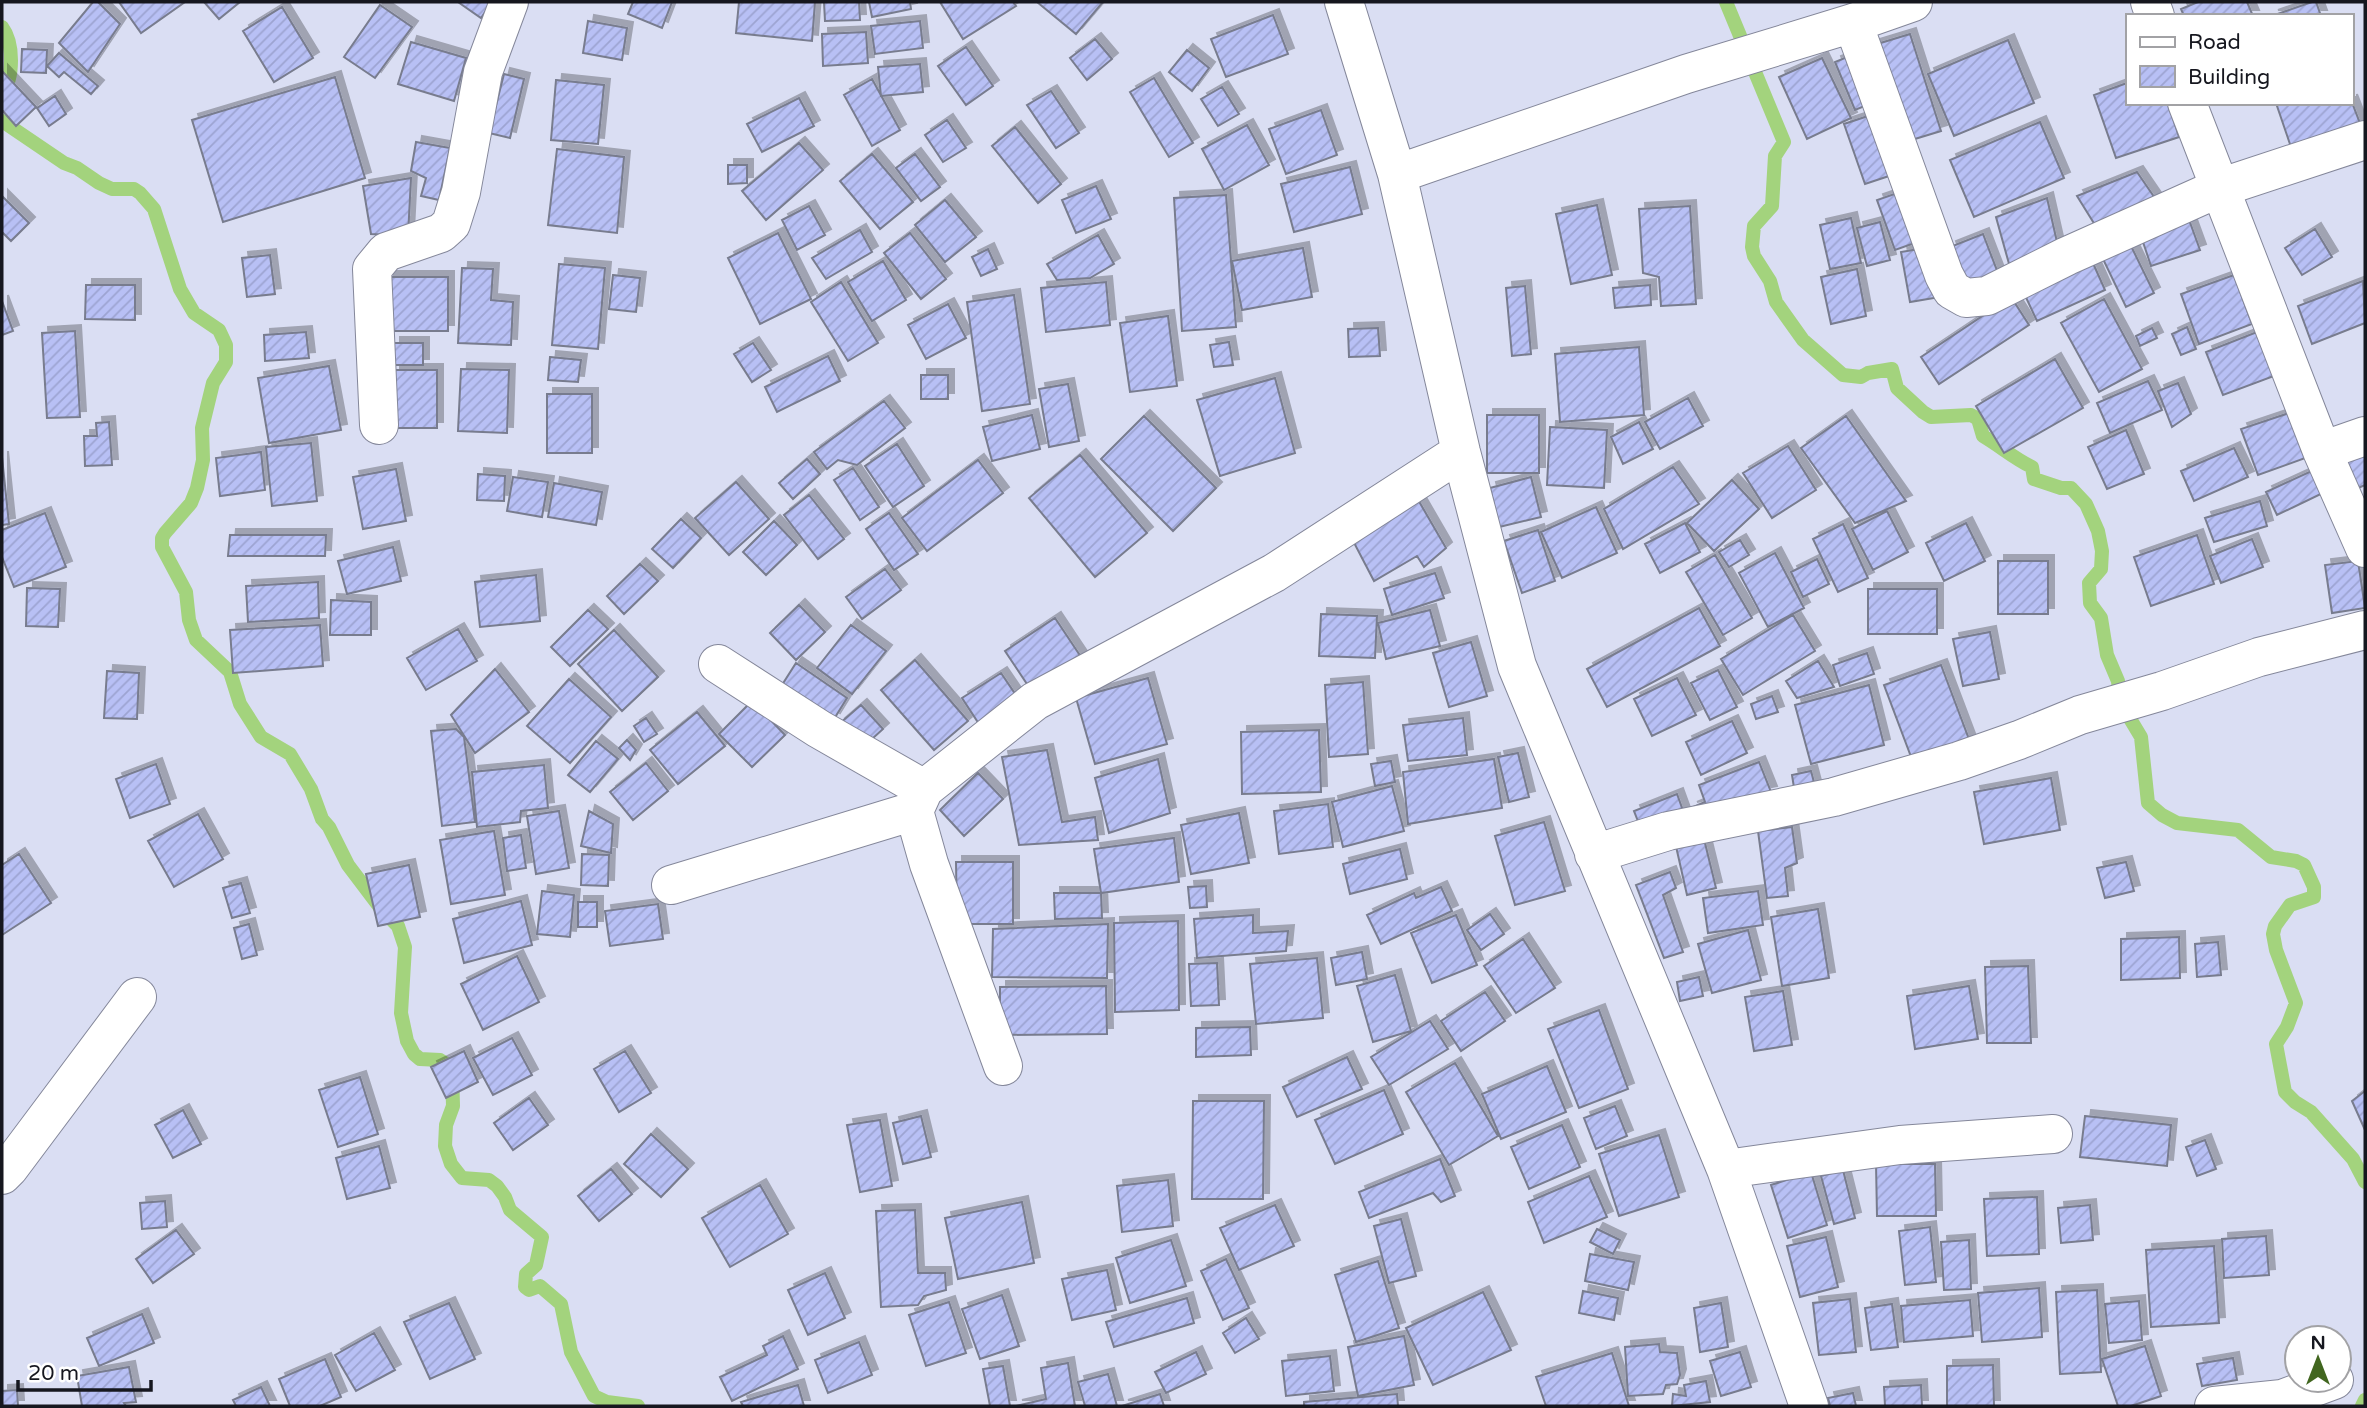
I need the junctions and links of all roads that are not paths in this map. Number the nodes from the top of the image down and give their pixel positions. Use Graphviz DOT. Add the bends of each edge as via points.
graph roads {
  1 [pos="509,2"];
  2 [pos="1344,2"];
  3 [pos="1913,2"];
  4 [pos="1853,23"];
  5 [pos="2189,105"];
  6 [pos="2365,140"];
  7 [pos="1397,174"];
  8 [pos="2219,188"];
  9 [pos="379,425"];
  10 [pos="2365,436"];
  11 [pos="2322,451"];
  12 [pos="1461,452"];
  13 [pos="2365,548"];
  14 [pos="2365,630"];
  15 [pos="718,664"];
  16 [pos="919,800"];
  17 [pos="1594,855"];
  18 [pos="670,884"];
  19 [pos="137,997"];
  20 [pos="1003,1066"];
  21 [pos="2053,1133"];
  22 [pos="1727,1169"];
  23 [pos="2,1175"];
  24 [pos="2296,1394"];
  25 [pos="1809,1406"];
  26 [pos="2214,1406"];
  1 -- 9 [label="street" via="483,72 451,224 441,233 386,252 372,269"];
  2 -- 7 [label="street"];
  3 -- 4 [label="street"];
  4 -- 7 [label="street"];
  4 -- 8 [label="street" via="1944,275 1952,290 1966,298 1987,296"];
  5 -- 8 [label="street"];
  6 -- 8 [label="street"];
  7 -- 12 [label="street"];
  8 -- 11 [label="street"];
  10 -- 11 [label="street"];
  11 -- 13 [label="street"];
  12 -- 16 [label="street" via="1274,573 1035,701"];
  12 -- 17 [label="street" via="1517,666"];
  14 -- 17 [label="street" via="2259,657 2080,715 1959,761 1834,797 1668,831"];
  15 -- 16 [label="street"];
  16 -- 18 [label="street"];
  16 -- 20 [label="street" via="929,864"];
  17 -- 22 [label="street"];
  19 -- 23 [label="street"];
  21 -- 22 [label="street" via="1900,1145"];
  22 -- 25 [label="street"];
  24 -- 26 [label="street"];
}
